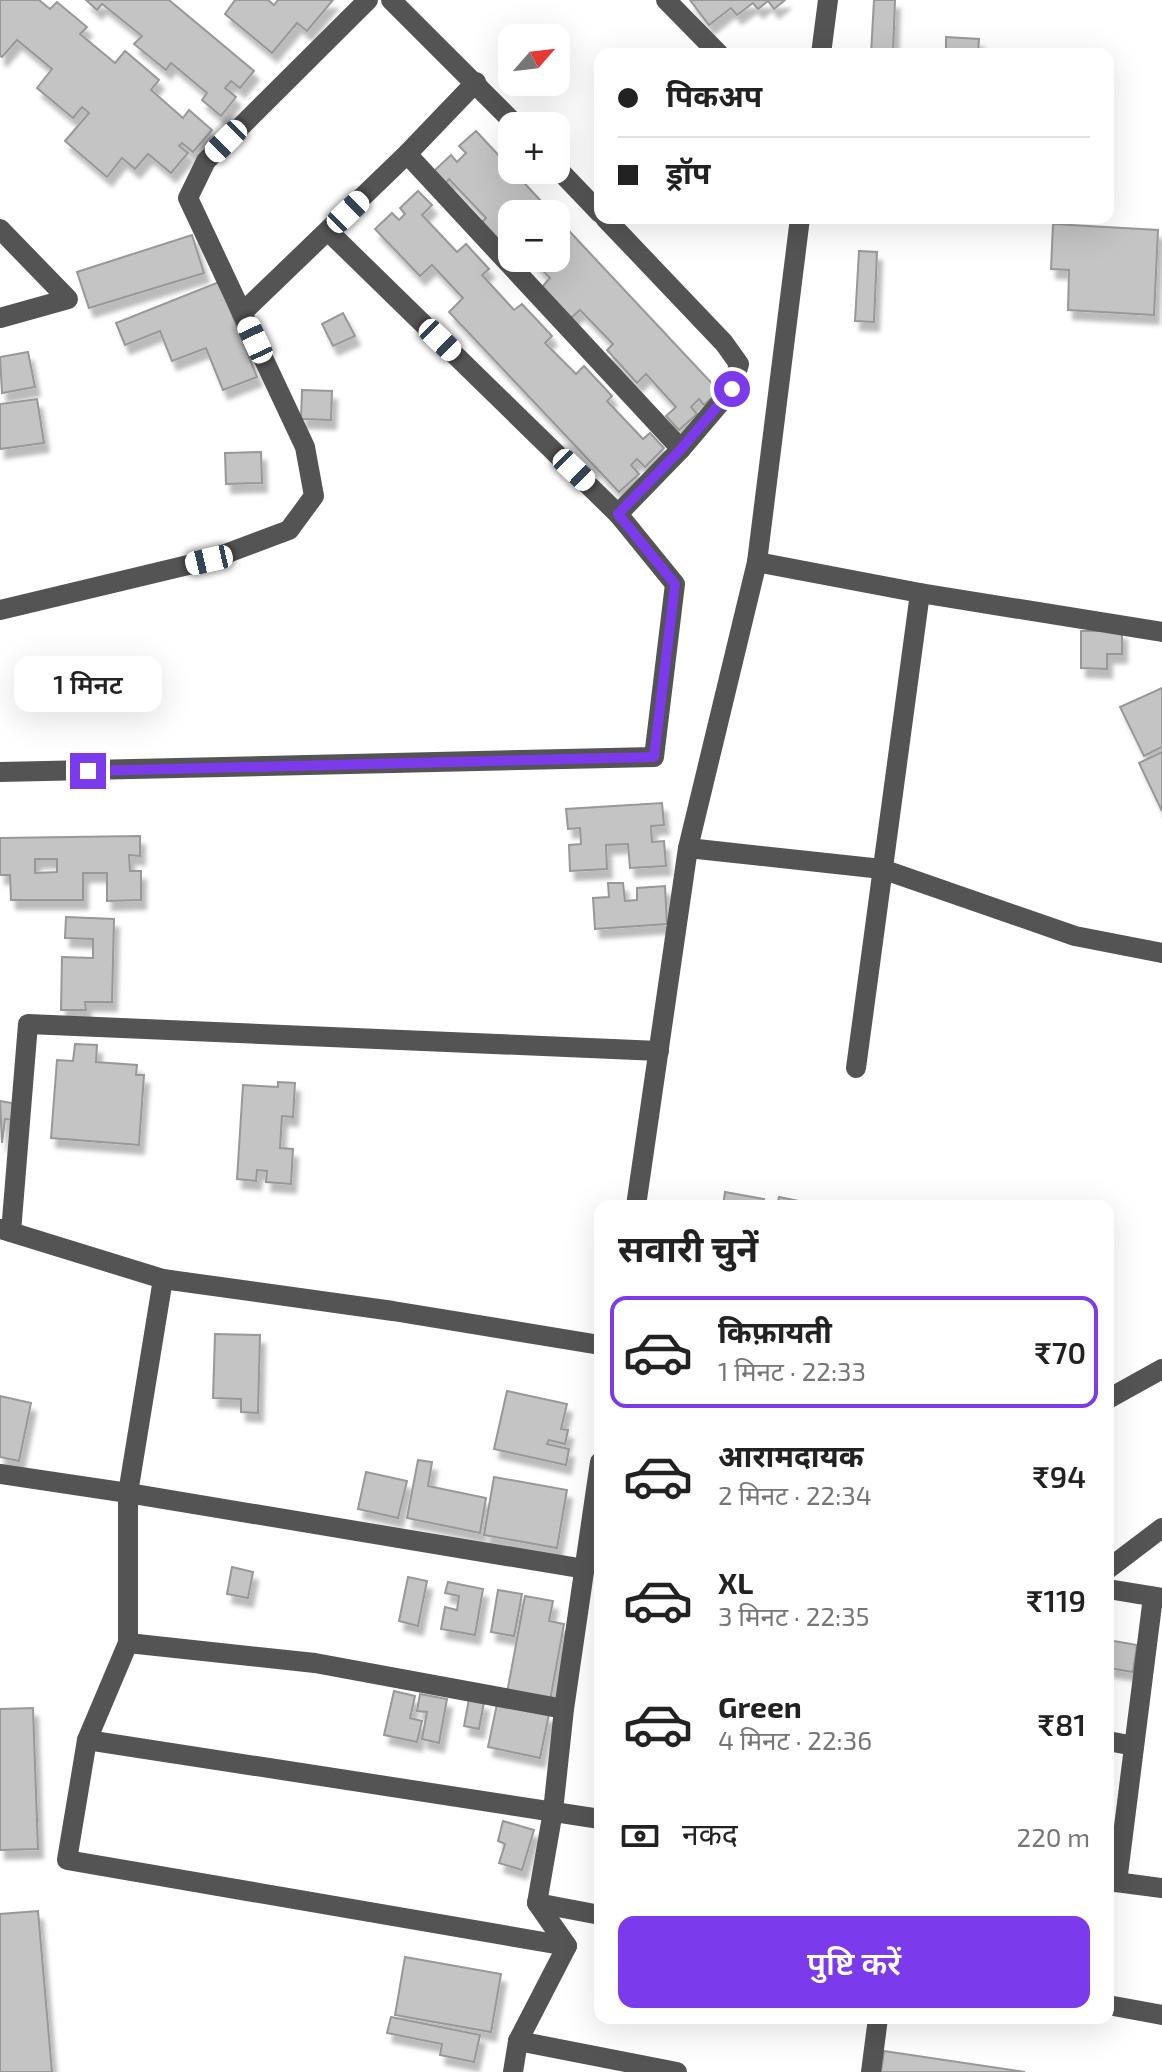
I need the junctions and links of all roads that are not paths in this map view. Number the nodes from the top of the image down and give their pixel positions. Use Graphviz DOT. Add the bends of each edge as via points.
graph roads {
  1 [pos="368,0"];
  2 [pos="391,0"];
  3 [pos="666,0"];
  4 [pos="828,0"];
  5 [pos="713,48"];
  6 [pos="822,48"];
  7 [pos="476,82"];
  8 [pos="504,112"];
  9 [pos="407,154"];
  10 [pos="570,182"];
  11 [pos="594,207"];
  12 [pos="611,224"];
  13 [pos="799,224"];
  14 [pos="0,229"];
  15 [pos="328,231"];
  16 [pos="242,313"];
  17 [pos="0,318"];
  18 [pos="681,449"];
  19 [pos="618,514"];
  20 [pos="757,562"];
  21 [pos="920,593"];
  22 [pos="0,610"];
  23 [pos="1162,632"];
  24 [pos="0,772"];
  25 [pos="688,848"];
  26 [pos="882,869"];
  27 [pos="1162,953"];
  28 [pos="659,1051"];
  29 [pos="856,1068"];
  30 [pos="637,1200"];
  31 [pos="5,1230"];
  32 [pos="163,1279"];
  33 [pos="594,1344"];
  34 [pos="1162,1369"];
  35 [pos="1114,1396"];
  36 [pos="0,1474"];
  37 [pos="128,1493"];
  38 [pos="594,1505"];
  39 [pos="1162,1528"];
  40 [pos="1114,1564"];
  41 [pos="585,1569"];
  42 [pos="1114,1590"];
  43 [pos="1158,1597"];
  44 [pos="128,1643"];
  45 [pos="564,1709"];
  46 [pos="87,1740"];
  47 [pos="1114,1742"];
  48 [pos="1134,1746"];
  49 [pos="553,1811"];
  50 [pos="594,1818"];
  51 [pos="1114,1875"];
  52 [pos="1114,1881"];
  53 [pos="1162,1888"];
  54 [pos="537,1903"];
  55 [pos="594,1914"];
  56 [pos="567,1946"];
  57 [pos="1114,2006"];
  58 [pos="1162,2015"];
  59 [pos="877,2024"];
  60 [pos="518,2041"];
  61 [pos="513,2072"];
  62 [pos="677,2072"];
  63 [pos="871,2072"];
  1 -- 16 [label="street" via="206,161 188,198"];
  2 -- 7 [label="street"];
  3 -- 5 [label="street"];
  4 -- 6 [label="street"];
  7 -- 8 [label="street"];
  7 -- 9 [label="street"];
  9 -- 15 [label="street"];
  9 -- 18 [label="street"];
  10 -- 11 [label="street"];
  12 -- 18 [label="street" via="739,364 732,389"];
  13 -- 20 [label="street"];
  14 -- 17 [label="street" via="68,299"];
  15 -- 16 [label="street"];
  15 -- 19 [label="street"];
  16 -- 22 [label="street" via="305,447 314,496 289,530 209,560"];
  18 -- 19 [label="street"];
  19 -- 24 [label="street" via="675,584 654,757"];
  20 -- 21 [label="street"];
  20 -- 25 [label="street"];
  21 -- 23 [label="street"];
  21 -- 26 [label="street"];
  25 -- 26 [label="street"];
  25 -- 28 [label="street"];
  26 -- 27 [label="street" via="1075,936"];
  26 -- 29 [label="street"];
  28 -- 30 [label="street"];
  28 -- 31 [label="street" via="28,1024"];
  31 -- 32 [label="street"];
  32 -- 33 [label="street"];
  32 -- 37 [label="street"];
  34 -- 35 [label="street"];
  36 -- 37 [label="street"];
  37 -- 41 [label="street"];
  37 -- 44 [label="street"];
  38 -- 41 [label="street"];
  39 -- 40 [label="street"];
  41 -- 45 [label="street"];
  42 -- 43 [label="street"];
  43 -- 48 [label="street"];
  44 -- 45 [label="street" via="315,1663"];
  44 -- 46 [label="street"];
  45 -- 49 [label="street"];
  46 -- 49 [label="street"];
  46 -- 56 [label="street" via="67,1860"];
  47 -- 48 [label="street"];
  48 -- 51 [label="street"];
  49 -- 50 [label="street"];
  49 -- 54 [label="street"];
  52 -- 53 [label="street"];
  54 -- 55 [label="street"];
  54 -- 56 [label="street"];
  56 -- 60 [label="street"];
  57 -- 58 [label="street"];
  59 -- 63 [label="street"];
  60 -- 61 [label="street"];
  60 -- 62 [label="street"];
}
